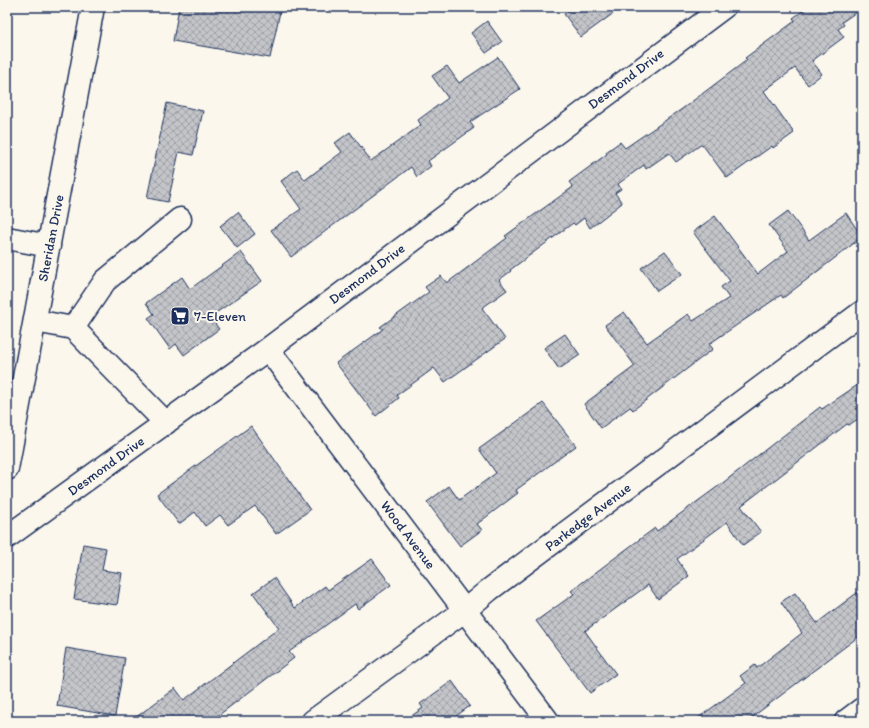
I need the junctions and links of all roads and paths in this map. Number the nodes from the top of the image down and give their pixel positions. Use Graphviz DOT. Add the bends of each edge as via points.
graph roads {
  1 [pos="93,7"];
  2 [pos="724,7"];
  3 [pos="180,219"];
  4 [pos="7,238"];
  5 [pos="49,246"];
  6 [pos="862,312"];
  7 [pos="35,321"];
  8 [pos="73,328"];
  9 [pos="268,349"];
  10 [pos="166,423"];
  11 [pos="7,469"];
  12 [pos="7,537"];
  13 [pos="464,611"];
  14 [pos="862,709"];
  15 [pos="314,721"];
  16 [pos="548,721"];
  17 [pos="846,721"];
  1 -- 5 [label="street, Sheridan Drive"];
  2 -- 9 [label="street, Desmond Drive"];
  3 -- 8 [label="street" via="105,281"];
  4 -- 5 [label="street"];
  5 -- 7 [label="street, Sheridan Drive"];
  6 -- 13 [label="street, Parkedge Avenue"];
  7 -- 8 [label="street"];
  7 -- 11 [label="street, Sheridan Drive"];
  8 -- 10 [label="street"];
  9 -- 10 [label="street, Desmond Drive"];
  9 -- 13 [label="street, Wood Avenue"];
  10 -- 12 [label="street, Desmond Drive"];
  13 -- 15 [label="street, Parkedge Avenue"];
  13 -- 16 [label="street, Wood Avenue"];
  14 -- 17 [label="street"];
}
